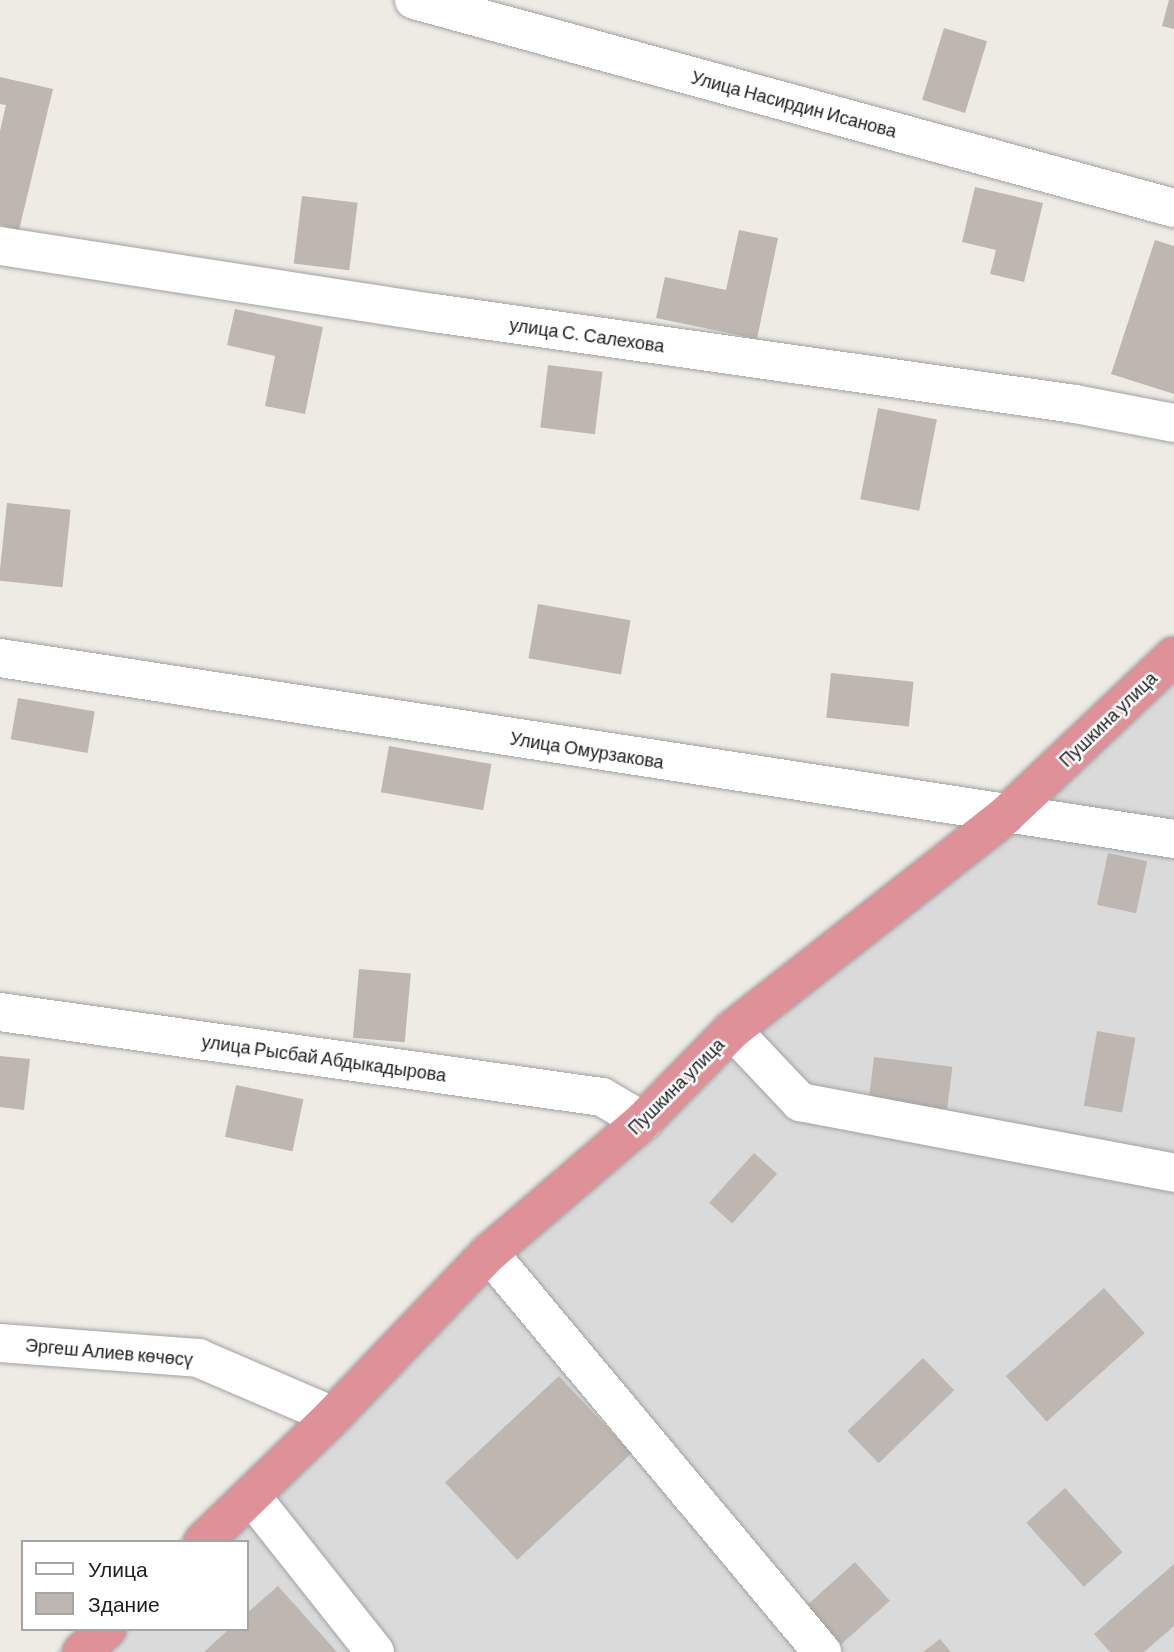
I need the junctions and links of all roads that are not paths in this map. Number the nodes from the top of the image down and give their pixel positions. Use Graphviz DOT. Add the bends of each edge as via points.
graph roads {
  1 [pos="414,0"];
  2 [pos="1174,208"];
  3 [pos="0,246"];
  4 [pos="1174,423"];
  5 [pos="1174,656"];
  6 [pos="0,658"];
  7 [pos="1006,815"];
  8 [pos="1174,839"];
  9 [pos="0,1013"];
  10 [pos="732,1031"];
  11 [pos="643,1121"];
  12 [pos="1174,1173"];
  13 [pos="489,1254"];
  14 [pos="0,1343"];
  15 [pos="333,1416"];
  16 [pos="252,1497"];
  17 [pos="205,1540"];
  18 [pos="105,1631"];
  19 [pos="82,1652"];
  20 [pos="375,1652"];
  21 [pos="822,1652"];
  1 -- 2 [label="street, Улица Насирдин Исанова"];
  3 -- 4 [label="street, улица С. Салехова" via="1075,404"];
  5 -- 7 [label="highway, Пушкина улица"];
  6 -- 7 [label="street, Улица Омурзакова"];
  7 -- 8 [label="street, Улица Омурзакова"];
  7 -- 10 [label="highway, Пушкина улица"];
  9 -- 11 [label="street, улица Рысбай Абдыкадырова" via="602,1097"];
  10 -- 11 [label="highway, Пушкина улица"];
  10 -- 12 [label="street" via="800,1102"];
  11 -- 13 [label="highway, Пушкина улица"];
  13 -- 15 [label="highway, Пушкина улица"];
  13 -- 21 [label="street"];
  14 -- 15 [label="street, Эргеш Алиев көчөсү" via="198,1358"];
  15 -- 16 [label="highway, Пушкина улица"];
  16 -- 17 [label="highway, Пушкина улица"];
  16 -- 20 [label="street"];
  18 -- 19 [label="highway"];
}
